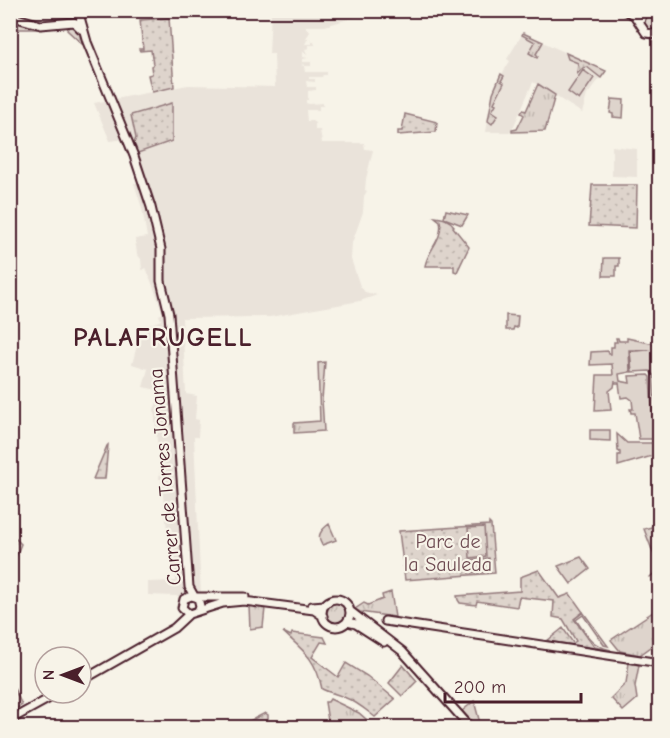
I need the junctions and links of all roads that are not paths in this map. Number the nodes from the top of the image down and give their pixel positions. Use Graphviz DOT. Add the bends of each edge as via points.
graph roads {
  1 [pos="78,10"];
  2 [pos="624,10"];
  3 [pos="648,10"];
  4 [pos="656,10"];
  5 [pos="660,13"];
  6 [pos="10,15"];
  7 [pos="640,22"];
  8 [pos="83,31"];
  9 [pos="660,31"];
  10 [pos="192,595"];
  11 [pos="326,604"];
  12 [pos="198,611"];
  13 [pos="350,611"];
  14 [pos="189,614"];
  15 [pos="323,616"];
  16 [pos="385,621"];
  17 [pos="347,622"];
  18 [pos="660,663"];
  19 [pos="93,674"];
  20 [pos="37,705"];
  21 [pos="10,720"];
  22 [pos="464,728"];
  23 [pos="471,728"];
  1 -- 8 [label="street, Carrer de Torres Jonama"];
  2 -- 7 [label="street"];
  3 -- 7 [label="street"];
  4 -- 5 [label="street"];
  6 -- 8 [label="street" via="41,25 74,22"];
  7 -- 9 [label="street" via="646,33"];
  8 -- 10 [label="street, Carrer de Torres Jonama" via="142,180 161,249"];
  10 -- 11 [label="street"];
  10 -- 12 [label="street" via="200,604"];
  10 -- 14 [label="street" via="184,599 182,607"];
  11 -- 13 [label="street" via="339,600"];
  11 -- 15 [label="street"];
  12 -- 14 [label="street"];
  12 -- 15 [label="street" via="247,601 314,610"];
  13 -- 17 [label="street"];
  13 -- 23 [label="street" via="402,651"];
  14 -- 19 [label="street" via="177,626"];
  15 -- 17 [label="street" via="333,626"];
  16 -- 18 [label="street"];
  17 -- 22 [label="street" via="362,627 393,649"];
  20 -- 21 [label="street"];
}
